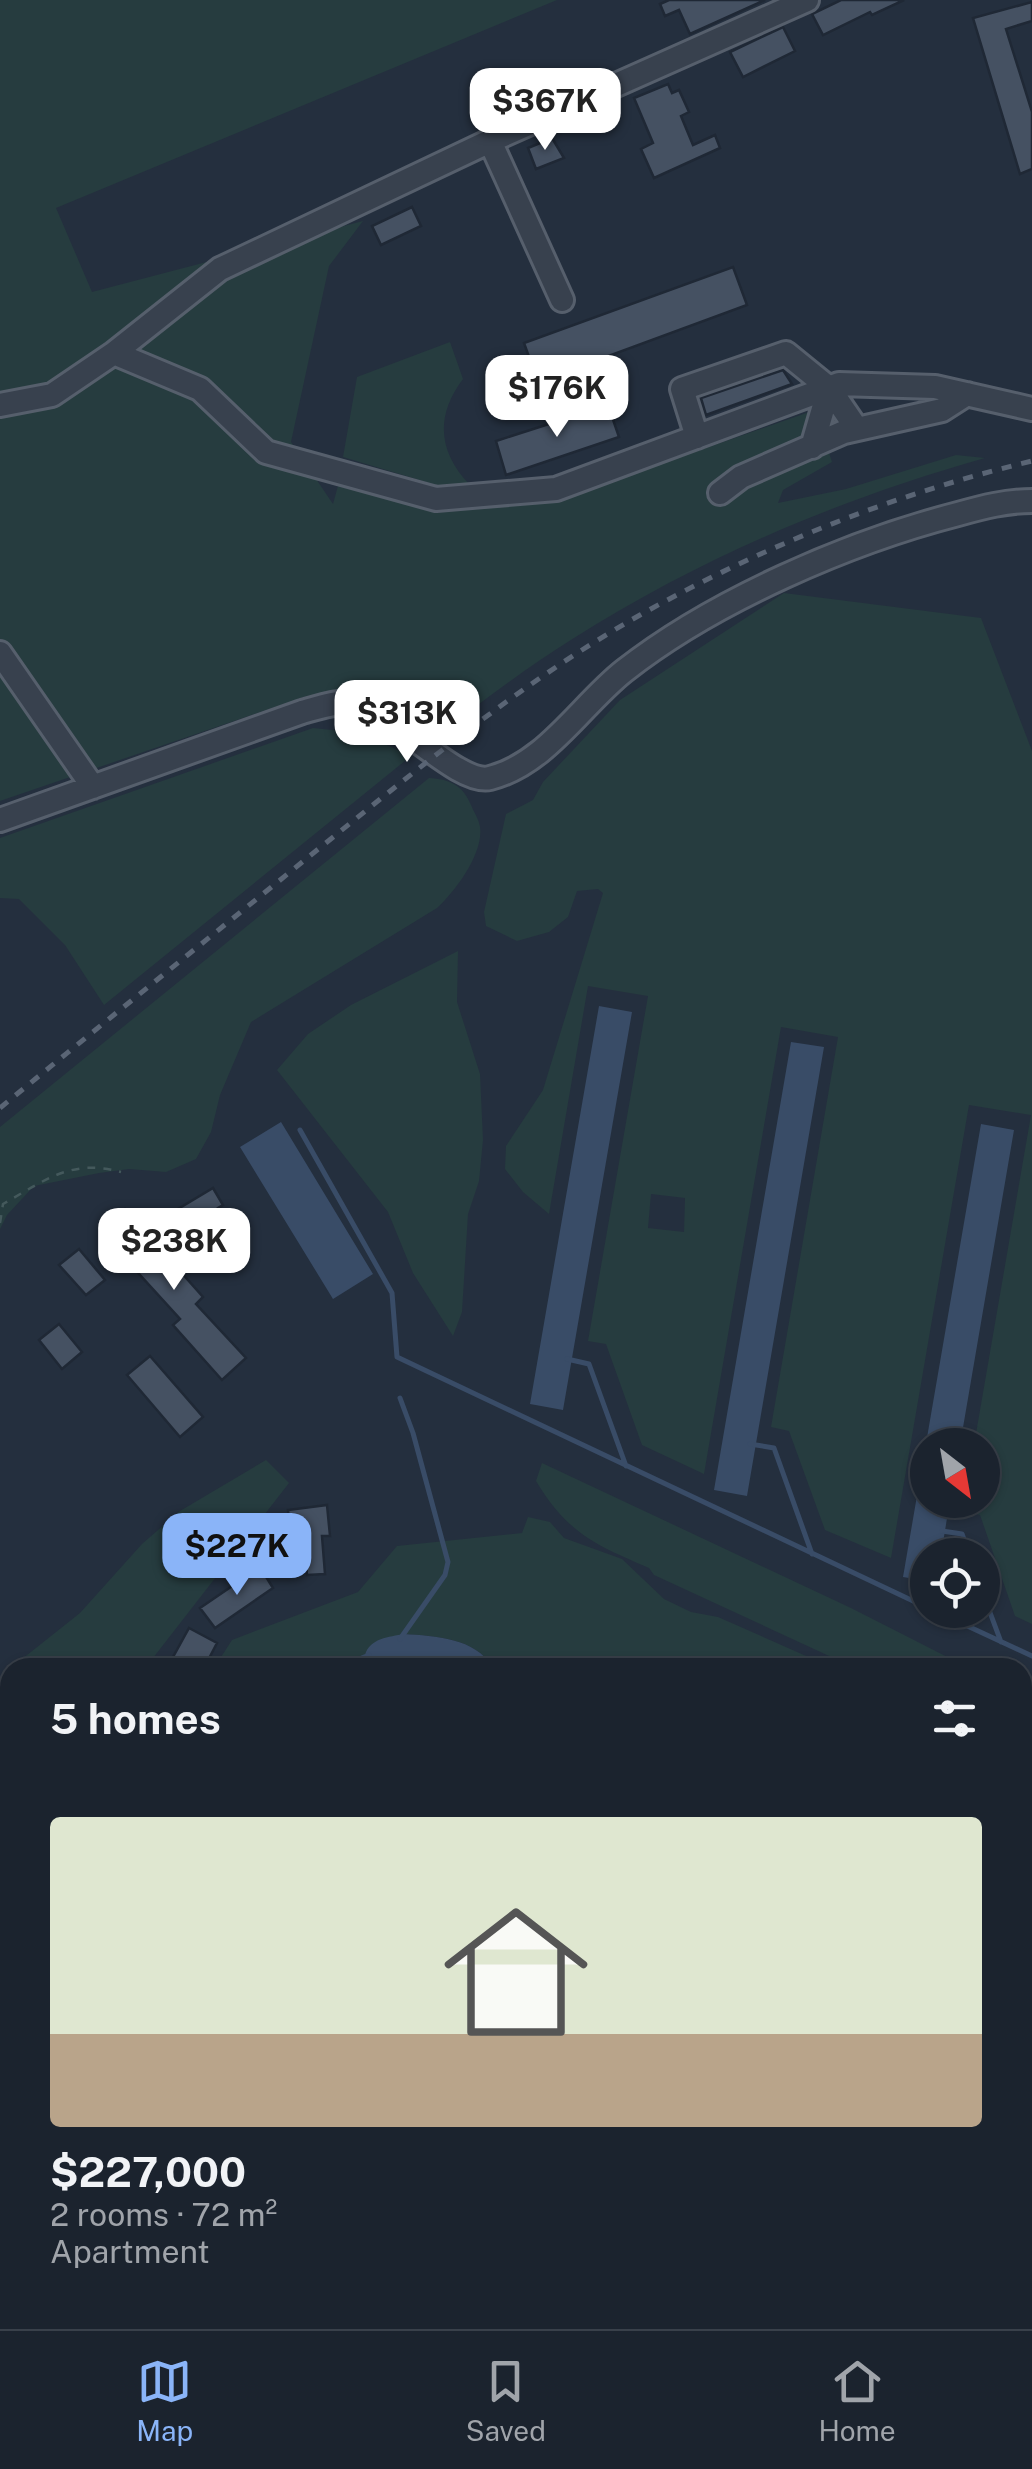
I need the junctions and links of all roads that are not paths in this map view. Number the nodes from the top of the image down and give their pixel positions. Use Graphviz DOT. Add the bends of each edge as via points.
graph roads {
  1 [pos="807,0"];
  2 [pos="490,142"];
  3 [pos="562,300"];
  4 [pos="114,353"];
  5 [pos="829,388"];
  6 [pos="967,394"];
  7 [pos="0,405"];
  8 [pos="1032,409"];
  9 [pos="857,429"];
  10 [pos="697,437"];
  11 [pos="812,447"];
  12 [pos="720,493"];
  13 [pos="1032,501"];
  14 [pos="0,654"];
  15 [pos="93,787"];
  16 [pos="0,820"];
  1 -- 2 [label="street"];
  2 -- 3 [label="street"];
  2 -- 4 [label="street" via="220,269"];
  4 -- 7 [label="street" via="52,396"];
  4 -- 10 [label="street" via="200,389 266,452 436,498 556,488"];
  5 -- 6 [label="street" via="935,387"];
  5 -- 9 [label="street"];
  5 -- 10 [label="street"];
  5 -- 10 [label="street" via="786,354 682,390"];
  5 -- 11 [label="street"];
  6 -- 8 [label="street"];
  6 -- 9 [label="street" via="942,410"];
  9 -- 11 [label="street"];
  11 -- 12 [label="street"];
  13 -- 15 [label="street" via="1010,500 918,524 755,593 672,636 621,674 540,752 485,780 465,775 379,712 350,702 302,712"];
  14 -- 15 [label="street"];
  15 -- 16 [label="street"];
}
